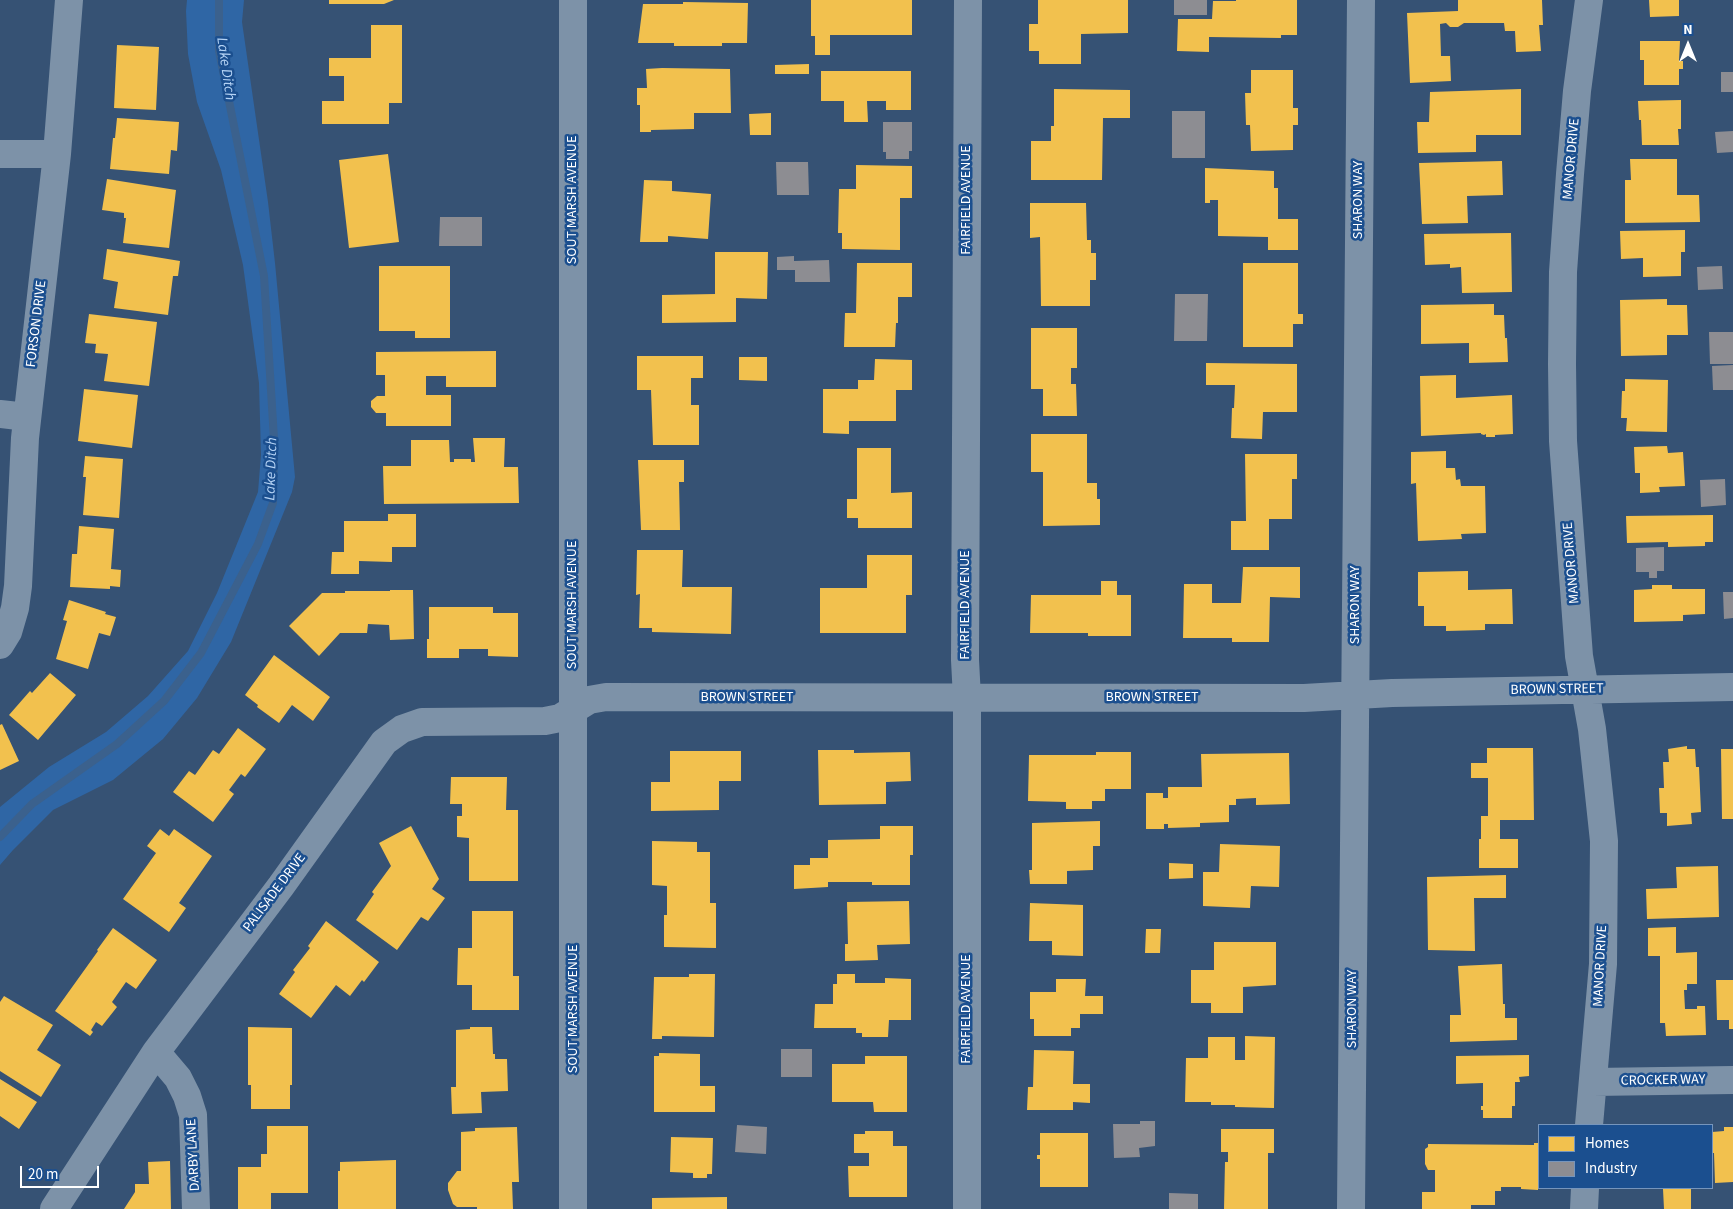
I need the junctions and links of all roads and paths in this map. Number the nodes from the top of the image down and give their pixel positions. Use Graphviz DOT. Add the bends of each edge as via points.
graph roads {
  1 [pos="69,0"];
  2 [pos="573,0"];
  3 [pos="968,0"];
  4 [pos="1361,0"];
  5 [pos="1589,0"];
  6 [pos="0,154"];
  7 [pos="57,154"];
  8 [pos="0,414"];
  9 [pos="26,417"];
  10 [pos="0,645"];
  11 [pos="1733,687"];
  12 [pos="1584,689"];
  13 [pos="1356,696"];
  14 [pos="967,698"];
  15 [pos="574,709"];
  16 [pos="156,1052"];
  17 [pos="1733,1080"];
  18 [pos="1593,1082"];
  19 [pos="1589,1124"];
  20 [pos="1585,1189"];
  21 [pos="54,1209"];
  22 [pos="196,1209"];
  23 [pos="573,1209"];
  24 [pos="967,1209"];
  25 [pos="1351,1209"];
  26 [pos="1584,1209"];
  1 -- 7 [label="street, FORSON DRIVE"];
  2 -- 15 [label="street, SOUT MARSH AVENUE"];
  3 -- 14 [label="street, FAIRFIELD AVENUE"];
  4 -- 13 [label="street, SHARON WAY"];
  5 -- 12 [label="street, MANOR DRIVE" via="1570,174 1563,272 1562,364 1568,515"];
  6 -- 7 [label="street"];
  7 -- 9 [label="street, FORSON DRIVE"];
  8 -- 9 [label="street"];
  9 -- 10 [label="street, FORSON DRIVE" via="18,586 8,632"];
  11 -- 12 [label="street, BROWN STREET"];
  12 -- 13 [label="street, BROWN STREET"];
  12 -- 18 [label="street, MANOR DRIVE" via="1592,729 1604,841 1602,964"];
  13 -- 14 [label="street, BROWN STREET"];
  13 -- 25 [label="street, SHARON WAY"];
  14 -- 15 [label="street, BROWN STREET" via="606,697 589,700"];
  14 -- 24 [label="street, FAIRFIELD AVENUE"];
  15 -- 16 [label="street, PALISADE DRIVE" via="545,722 422,722 402,729 384,742"];
  15 -- 23 [label="street, SOUT MARSH AVENUE"];
  16 -- 21 [label="street, PALISADE DRIVE"];
  16 -- 22 [label="street, DARBY LANE" via="188,1096 192,1115"];
  17 -- 18 [label="street, CROCKER WAY"];
  18 -- 19 [label="street, MANOR DRIVE"];
  20 -- 26 [label="street"];
}
